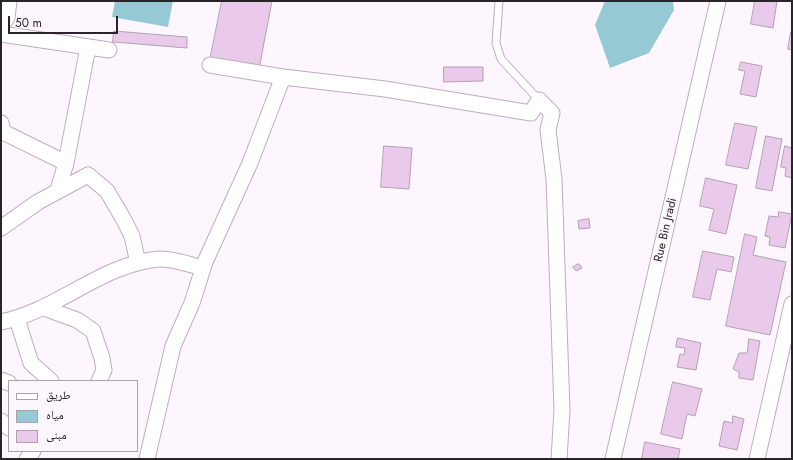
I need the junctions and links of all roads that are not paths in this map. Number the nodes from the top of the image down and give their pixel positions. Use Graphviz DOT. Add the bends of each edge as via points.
graph roads {
  1 [pos="9,1"];
  2 [pos="499,1"];
  3 [pos="718,1"];
  4 [pos="1,26"];
  5 [pos="1,34"];
  6 [pos="88,47"];
  7 [pos="109,50"];
  8 [pos="210,65"];
  9 [pos="283,77"];
  10 [pos="539,100"];
  11 [pos="1,123"];
  12 [pos="66,163"];
  13 [pos="58,190"];
  14 [pos="1,228"];
  15 [pos="138,263"];
  16 [pos="203,268"];
  17 [pos="792,304"];
  18 [pos="44,308"];
  19 [pos="17,319"];
  20 [pos="1,322"];
  21 [pos="789,332"];
  22 [pos="50,380"];
  23 [pos="99,380"];
  24 [pos="147,459"];
  25 [pos="559,459"];
  26 [pos="613,459"];
  27 [pos="757,459"];
  1 -- 4 [label="street" via="7,18"];
  2 -- 10 [label="lane" via="496,43 501,59"];
  3 -- 26 [label="street, Rue Bin Jradi"];
  5 -- 6 [label="street"];
  6 -- 7 [label="street"];
  6 -- 12 [label="street"];
  8 -- 9 [label="street"];
  9 -- 10 [label="street" via="385,89 531,113"];
  9 -- 16 [label="street" via="250,163"];
  10 -- 25 [label="street" via="552,113 548,130 554,179 562,410"];
  11 -- 12 [label="street" via="3,132"];
  12 -- 13 [label="street"];
  13 -- 14 [label="street"];
  13 -- 15 [label="street" via="88,175 107,191 132,236"];
  15 -- 16 [label="street" via="160,259"];
  15 -- 18 [label="street" via="104,276"];
  16 -- 24 [label="street" via="192,303 173,346"];
  17 -- 21 [label="street"];
  18 -- 19 [label="street"];
  18 -- 23 [label="street" via="77,320 93,331 104,370"];
  19 -- 20 [label="street"];
  19 -- 22 [label="street" via="31,363"];
  21 -- 27 [label="street"];
}
